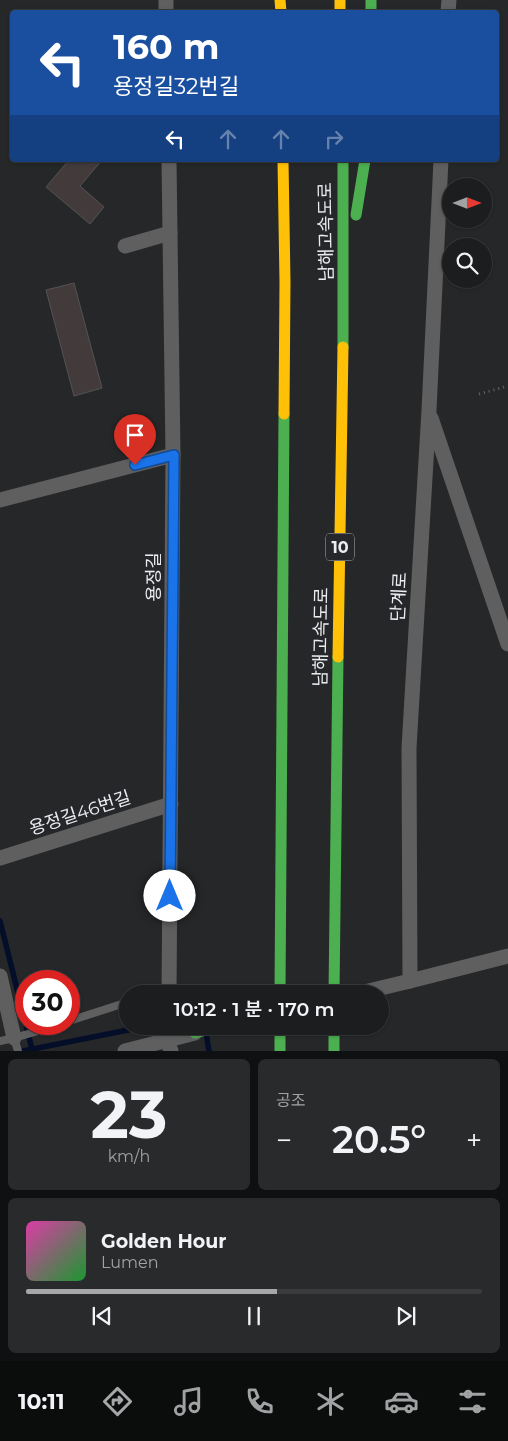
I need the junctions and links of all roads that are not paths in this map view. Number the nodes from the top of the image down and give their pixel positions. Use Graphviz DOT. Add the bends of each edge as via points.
graph roads {
  1 [pos="169,162"];
  2 [pos="283,162"];
  3 [pos="342,162"];
  4 [pos="365,162"];
  5 [pos="441,162"];
  6 [pos="170,233"];
  7 [pos="125,246"];
  8 [pos="344,286"];
  9 [pos="429,410"];
  10 [pos="174,455"];
  11 [pos="0,500"];
  12 [pos="508,644"];
  13 [pos="171,804"];
  14 [pos="0,858"];
  15 [pos="508,956"];
  16 [pos="0,976"];
  17 [pos="410,980"];
  18 [pos="169,985"];
  19 [pos="280,985"];
  20 [pos="334,985"];
  21 [pos="389,985"];
  22 [pos="119,1005"];
  23 [pos="80,1018"];
  24 [pos="29,1035"];
  25 [pos="187,1035"];
  26 [pos="280,1035"];
  27 [pos="334,1035"];
  28 [pos="169,1039"];
  29 [pos="11,1043"];
  30 [pos="125,1051"];
  31 [pos="280,1051"];
  32 [pos="334,1051"];
  1 -- 6 [label="street, 용정길"];
  2 -- 19 [label="highway"];
  3 -- 8 [label="highway, 남해고속도로 / 10"];
  4 -- 8 [label="highway"];
  5 -- 9 [label="street, 단계로"];
  6 -- 7 [label="street"];
  6 -- 10 [label="street, 용정길"];
  8 -- 20 [label="highway, 남해고속도로 / 10"];
  9 -- 12 [label="street"];
  9 -- 17 [label="street, 단계로" via="410,748"];
  10 -- 11 [label="street"];
  10 -- 13 [label="street, 용정길"];
  13 -- 14 [label="street, 용정길46번길"];
  13 -- 18 [label="street, 용정길"];
  15 -- 17 [label="street"];
  16 -- 29 [label="street"];
  17 -- 21 [label="street"];
  22 -- 23 [label="lane"];
  24 -- 29 [label="lane"];
  25 -- 28 [label="street"];
  26 -- 31 [label="highway"];
  27 -- 32 [label="highway"];
  28 -- 30 [label="street"];
}
